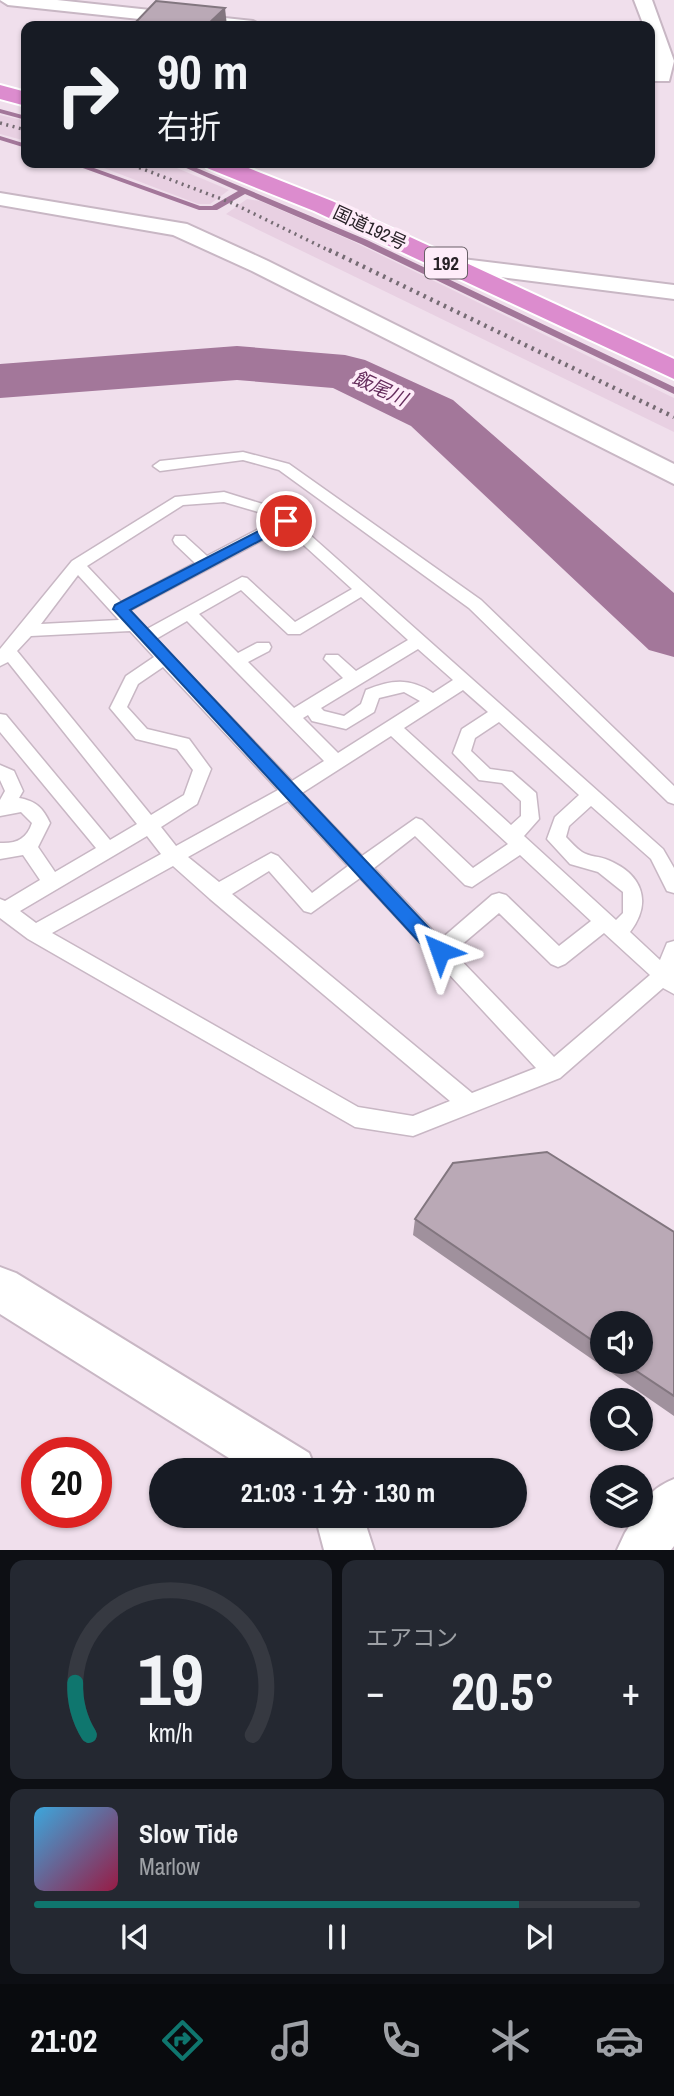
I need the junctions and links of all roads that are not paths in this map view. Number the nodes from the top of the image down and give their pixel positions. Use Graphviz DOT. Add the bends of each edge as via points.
graph roads {
  1 [pos="8,0"];
  2 [pos="643,0"];
  3 [pos="77,3"];
  4 [pos="215,21"];
  5 [pos="651,21"];
  6 [pos="655,33"];
  7 [pos="662,78"];
  8 [pos="0,92"];
  9 [pos="21,98"];
  10 [pos="228,168"];
  11 [pos="0,200"];
  12 [pos="446,264"];
  13 [pos="674,292"];
  14 [pos="674,370"];
  15 [pos="160,466"];
  16 [pos="674,475"];
  17 [pos="286,521"];
  18 [pos="180,540"];
  19 [pos="206,564"];
  20 [pos="77,565"];
  21 [pos="362,590"];
  22 [pos="120,609"];
  23 [pos="189,613"];
  24 [pos="134,625"];
  25 [pos="27,630"];
  26 [pos="146,638"];
  27 [pos="419,641"];
  28 [pos="263,647"];
  29 [pos="4,655"];
  30 [pos="166,658"];
  31 [pos="332,659"];
  32 [pos="236,661"];
  33 [pos="355,679"];
  34 [pos="464,681"];
  35 [pos="432,701"];
  36 [pos="310,706"];
  37 [pos="499,713"];
  38 [pos="291,717"];
  39 [pos="0,720"];
  40 [pos="392,727"];
  41 [pos="336,762"];
  42 [pos="0,772"];
  43 [pos="289,792"];
  44 [pos="591,795"];
  45 [pos="674,797"];
  46 [pos="3,808"];
  47 [pos="149,827"];
  48 [pos="516,841"];
  49 [pos="27,846"];
  50 [pos="108,850"];
  51 [pos="0,851"];
  52 [pos="174,856"];
  53 [pos="362,868"];
  54 [pos="52,883"];
  55 [pos="674,885"];
  56 [pos="217,892"];
  57 [pos="2,909"];
  58 [pos="611,928"];
  59 [pos="36,933"];
  60 [pos="674,949"];
  61 [pos="440,951"];
  62 [pos="668,981"];
  63 [pos="553,1071"];
  64 [pos="469,1104"];
  65 [pos="0,1289"];
  66 [pos="273,1458"];
  67 [pos="674,1503"];
  68 [pos="342,1528"];
  69 [pos="349,1550"];
  70 [pos="642,1550"];
  1 -- 3 [label="street"];
  2 -- 5 [label="street"];
  3 -- 4 [label="street"];
  6 -- 7 [label="street" via="666,64"];
  8 -- 9 [label="highway"];
  10 -- 12 [label="highway, 国道192号 / 192" via="323,206"];
  11 -- 16 [label="street" via="179,229"];
  12 -- 13 [label="street"];
  12 -- 14 [label="highway, 国道192号 / 192"];
  15 -- 45 [label="lane" via="243,456 284,467 475,604"];
  17 -- 19 [label="lane"];
  17 -- 20 [label="lane" via="277,513 224,497 180,500"];
  17 -- 21 [label="lane"];
  18 -- 19 [label="lane"];
  19 -- 22 [label="lane"];
  20 -- 22 [label="lane"];
  20 -- 25 [label="lane"];
  21 -- 23 [label="lane" via="294,630 242,583"];
  21 -- 27 [label="lane"];
  22 -- 24 [label="lane"];
  23 -- 26 [label="lane"];
  23 -- 32 [label="lane"];
  24 -- 25 [label="lane"];
  24 -- 26 [label="lane"];
  25 -- 29 [label="lane"];
  26 -- 30 [label="lane"];
  27 -- 33 [label="lane"];
  27 -- 34 [label="lane"];
  28 -- 32 [label="lane"];
  29 -- 47 [label="lane"];
  30 -- 43 [label="lane"];
  30 -- 47 [label="lane" via="132,680 118,708 142,734 183,744 202,769 191,799"];
  31 -- 33 [label="lane"];
  32 -- 38 [label="lane"];
  33 -- 36 [label="lane"];
  34 -- 35 [label="lane"];
  34 -- 37 [label="lane"];
  35 -- 36 [label="lane" via="414,687 396,685 372,694 368,708 346,723 318,716"];
  35 -- 40 [label="lane"];
  36 -- 38 [label="lane"];
  37 -- 44 [label="lane"];
  37 -- 48 [label="lane" via="468,734 462,753 485,775 506,777 530,798 530,819"];
  38 -- 41 [label="lane"];
  39 -- 50 [label="lane"];
  40 -- 41 [label="lane"];
  40 -- 48 [label="lane"];
  41 -- 43 [label="lane"];
  42 -- 46 [label="lane" via="8,776 14,790"];
  43 -- 52 [label="lane"];
  43 -- 53 [label="lane"];
  44 -- 55 [label="lane" via="657,854"];
  44 -- 58 [label="lane" via="561,822 556,839 577,859 604,866 633,889 632,915"];
  46 -- 49 [label="lane" via="24,806 38,816 39,832"];
  47 -- 50 [label="lane"];
  47 -- 52 [label="lane"];
  48 -- 53 [label="lane" via="471,879 416,825"];
  48 -- 58 [label="lane"];
  49 -- 51 [label="lane"];
  49 -- 54 [label="lane"];
  50 -- 54 [label="lane"];
  52 -- 56 [label="lane"];
  52 -- 59 [label="lane"];
  53 -- 56 [label="lane" via="311,905 271,861"];
  53 -- 61 [label="lane"];
  54 -- 57 [label="lane"];
  56 -- 64 [label="lane"];
  57 -- 59 [label="lane"];
  58 -- 61 [label="lane" via="558,958 499,901"];
  58 -- 62 [label="lane"];
  59 -- 64 [label="lane" via="355,1117 413,1126"];
  60 -- 62 [label="lane"];
  61 -- 63 [label="lane"];
  62 -- 63 [label="lane"];
  63 -- 64 [label="lane"];
  65 -- 66 [label="street"];
  67 -- 70 [label="street"];
  68 -- 69 [label="street"];
}
